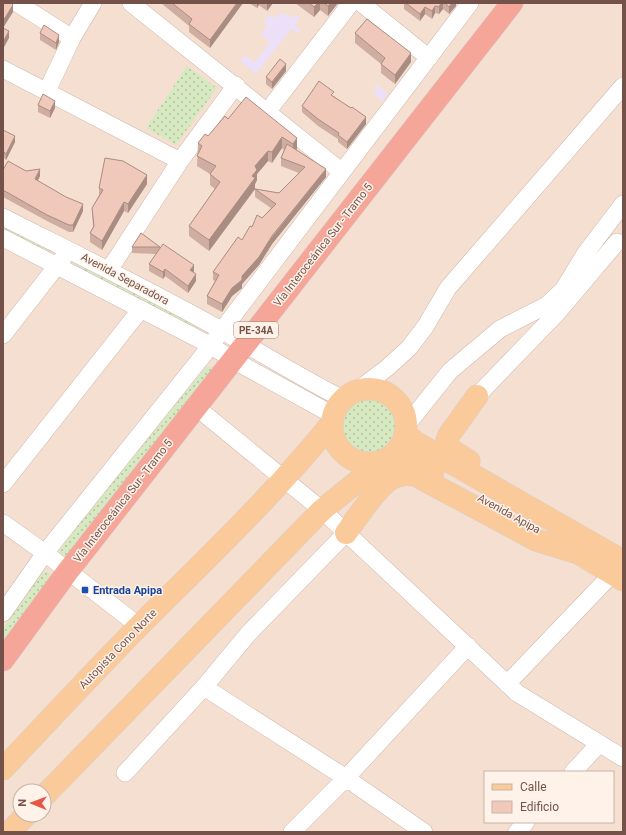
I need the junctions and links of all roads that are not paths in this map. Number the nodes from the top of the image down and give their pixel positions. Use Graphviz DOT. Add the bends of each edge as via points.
graph roads {
  1 [pos="17,3"];
  2 [pos="93,3"];
  3 [pos="131,3"];
  4 [pos="351,3"];
  5 [pos="470,3"];
  6 [pos="512,3"];
  7 [pos="372,6"];
  8 [pos="72,38"];
  9 [pos="429,58"];
  10 [pos="3,69"];
  11 [pos="236,85"];
  12 [pos="623,86"];
  13 [pos="47,91"];
  14 [pos="267,112"];
  15 [pos="180,161"];
  16 [pos="342,172"];
  17 [pos="623,204"];
  18 [pos="3,217"];
  19 [pos="603,230"];
  20 [pos="3,238"];
  21 [pos="620,245"];
  22 [pos="68,249"];
  23 [pos="58,266"];
  24 [pos="109,270"];
  25 [pos="141,309"];
  26 [pos="221,330"];
  27 [pos="3,334"];
  28 [pos="210,345"];
  29 [pos="239,352"];
  30 [pos="477,396"];
  31 [pos="196,407"];
  32 [pos="341,407"];
  33 [pos="405,429"];
  34 [pos="388,457"];
  35 [pos="284,479"];
  36 [pos="3,484"];
  37 [pos="322,510"];
  38 [pos="3,523"];
  39 [pos="346,533"];
  40 [pos="589,549"];
  41 [pos="45,553"];
  42 [pos="68,571"];
  43 [pos="620,571"];
  44 [pos="3,613"];
  45 [pos="139,626"];
  46 [pos="468,646"];
  47 [pos="3,660"];
  48 [pos="507,684"];
  49 [pos="204,687"];
  50 [pos="599,744"];
  51 [pos="623,758"];
  52 [pos="3,769"];
  53 [pos="574,771"];
  54 [pos="125,773"];
  55 [pos="346,778"];
  56 [pos="52,788"];
  57 [pos="18,823"];
  58 [pos="525,823"];
  59 [pos="10,832"];
  60 [pos="292,832"];
  61 [pos="424,832"];
  62 [pos="517,832"];
  1 -- 8 [label="street"];
  2 -- 8 [label="street"];
  3 -- 11 [label="street"];
  4 -- 14 [label="street"];
  5 -- 9 [label="street"];
  6 -- 29 [label="highway, Vía Interoceánica Sur - Tramo 5 / PE-34A"];
  7 -- 9 [label="street"];
  8 -- 13 [label="street"];
  9 -- 16 [label="street"];
  10 -- 13 [label="street"];
  11 -- 14 [label="street"];
  11 -- 15 [label="street"];
  12 -- 32 [label="street" via="448,288 426,327 409,348"];
  13 -- 15 [label="street"];
  14 -- 16 [label="street"];
  15 -- 24 [label="street"];
  16 -- 26 [label="street"];
  17 -- 19 [label="street"];
  18 -- 22 [label="street, Avenida Separadora"];
  19 -- 21 [label="street"];
  19 -- 33 [label="street" via="563,290 547,305 500,329 450,371"];
  20 -- 23 [label="street, Avenida Separadora"];
  21 -- 30 [label="street"];
  22 -- 23 [label="street"];
  22 -- 24 [label="street, Avenida Separadora"];
  23 -- 25 [label="street, Avenida Separadora"];
  23 -- 27 [label="street"];
  24 -- 26 [label="street, Avenida Separadora"];
  25 -- 28 [label="street, Avenida Separadora"];
  25 -- 36 [label="street"];
  26 -- 28 [label="street"];
  26 -- 29 [label="street, Avenida Separadora"];
  28 -- 29 [label="street, Avenida Separadora"];
  28 -- 41 [label="street"];
  29 -- 31 [label="highway, Vía Interoceánica Sur - Tramo 5 / PE-34A"];
  29 -- 32 [label="street"];
  30 -- 40 [label="main road" via="449,435 447,440 450,449 584,529"];
  31 -- 35 [label="street"];
  31 -- 42 [label="highway, Vía Interoceánica Sur - Tramo 5 / PE-34A"];
  32 -- 33 [label="main road" via="375,389 391,396 402,409"];
  32 -- 34 [label="main road" via="335,442 348,457 366,463"];
  32 -- 35 [label="main road, Autopista Cono Norte"];
  33 -- 34 [label="main road" via="398,448"];
  33 -- 40 [label="main road, Avenida Apipa" via="415,442"];
  34 -- 37 [label="main road"];
  34 -- 40 [label="main road, Avenida Apipa" via="412,460"];
  35 -- 37 [label="street"];
  35 -- 45 [label="main road, Autopista Cono Norte"];
  37 -- 39 [label="street"];
  37 -- 56 [label="main road"];
  38 -- 41 [label="street"];
  39 -- 40 [label="main road" via="390,479 404,474 415,474 536,540"];
  39 -- 46 [label="street"];
  39 -- 49 [label="street" via="248,634"];
  40 -- 43 [label="main road, Avenida Apipa"];
  41 -- 42 [label="street"];
  41 -- 44 [label="street"];
  42 -- 45 [label="street"];
  42 -- 47 [label="highway, Vía Interoceánica Sur - Tramo 5 / PE-34A"];
  43 -- 48 [label="street"];
  45 -- 52 [label="main road, Autopista Cono Norte"];
  46 -- 48 [label="street"];
  46 -- 55 [label="street"];
  48 -- 50 [label="street" via="517,693"];
  49 -- 54 [label="street"];
  49 -- 55 [label="street"];
  50 -- 51 [label="street"];
  50 -- 53 [label="street"];
  55 -- 60 [label="street"];
  55 -- 61 [label="street"];
  57 -- 59 [label="main road"];
  58 -- 62 [label="street"];
}
